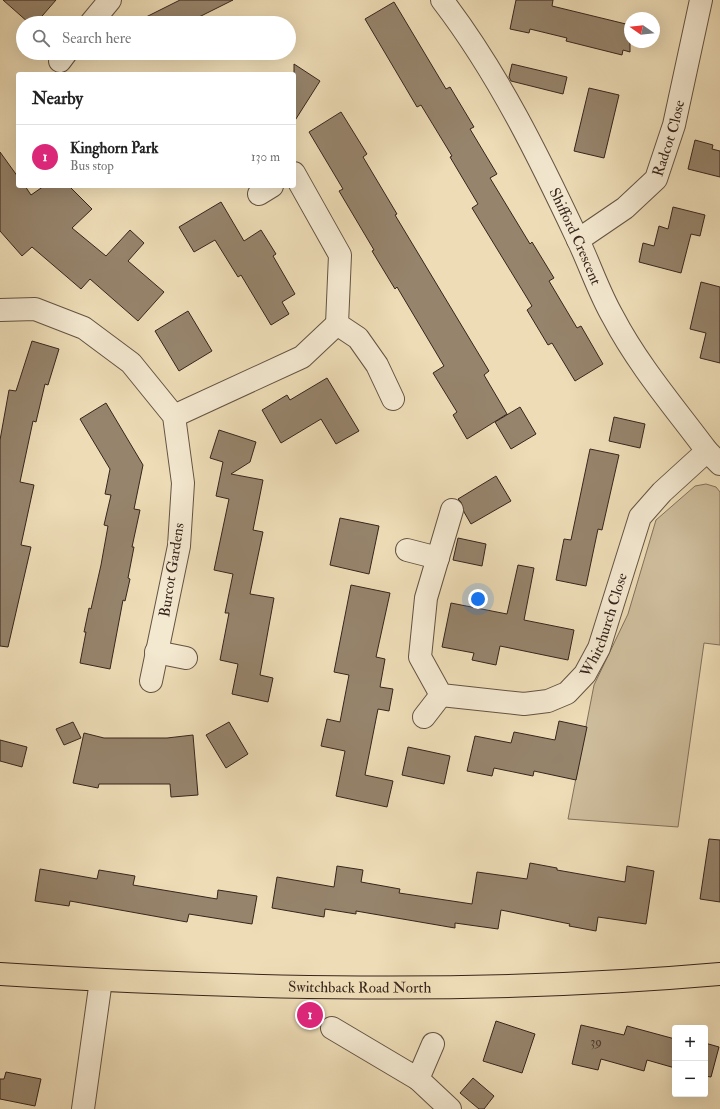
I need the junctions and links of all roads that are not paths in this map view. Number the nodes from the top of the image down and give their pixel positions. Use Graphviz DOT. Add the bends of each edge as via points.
graph roads {
  1 [pos="110,0"];
  2 [pos="442,0"];
  3 [pos="701,0"];
  4 [pos="97,16"];
  5 [pos="296,177"];
  6 [pos="578,240"];
  7 [pos="0,310"];
  8 [pos="338,324"];
  9 [pos="393,399"];
  10 [pos="174,416"];
  11 [pos="714,457"];
  12 [pos="452,510"];
  13 [pos="407,550"];
  14 [pos="438,558"];
  15 [pos="156,652"];
  16 [pos="186,658"];
  17 [pos="151,681"];
  18 [pos="441,695"];
  19 [pos="424,717"];
  20 [pos="0,974"];
  21 [pos="720,974"];
  22 [pos="100,980"];
  23 [pos="332,1028"];
  24 [pos="433,1044"];
  25 [pos="418,1079"];
  26 [pos="83,1109"];
  27 [pos="450,1109"];
  1 -- 4 [label="street"];
  2 -- 6 [label="street, Shifford Crescent" via="474,42 531,142"];
  3 -- 6 [label="street, Radcot Close" via="674,125 656,179 625,208"];
  5 -- 8 [label="street" via="340,254"];
  6 -- 11 [label="street, Shifford Crescent" via="612,317 637,357"];
  7 -- 10 [label="street" via="35,310 84,328 131,363"];
  8 -- 9 [label="street" via="358,338 377,365"];
  8 -- 10 [label="street" via="302,357"];
  10 -- 15 [label="street, Burcot Gardens" via="183,483 179,546"];
  11 -- 18 [label="street, Whitchurch Close" via="662,492 640,517 599,648 585,674 566,693 548,701 524,704"];
  12 -- 14 [label="street"];
  13 -- 14 [label="street"];
  14 -- 18 [label="street" via="426,598 420,657"];
  15 -- 16 [label="street"];
  15 -- 17 [label="street, Burcot Gardens"];
  18 -- 19 [label="street"];
  20 -- 22 [label="main road, Switchback Road North"];
  21 -- 22 [label="main road, Switchback Road North" via="450,988 221,985"];
  22 -- 26 [label="street"];
  23 -- 25 [label="street"];
  24 -- 25 [label="street"];
  25 -- 27 [label="street"];
}
